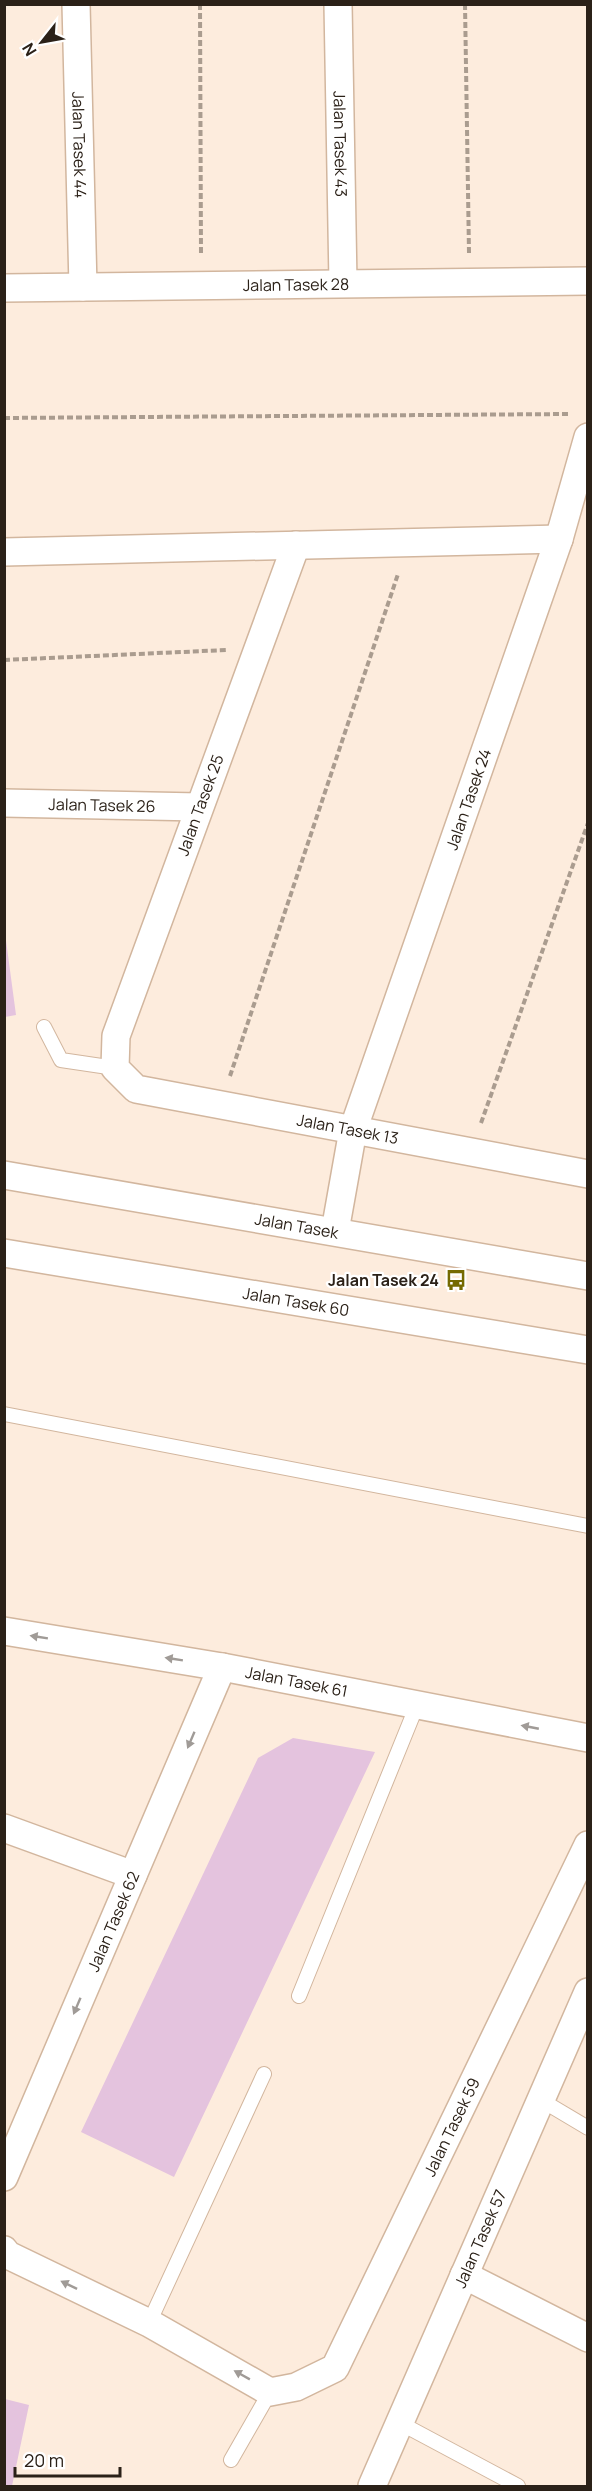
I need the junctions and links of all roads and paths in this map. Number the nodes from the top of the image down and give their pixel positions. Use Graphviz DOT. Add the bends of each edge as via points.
graph roads {
  1 [pos="76,4"];
  2 [pos="200,4"];
  3 [pos="338,4"];
  4 [pos="465,4"];
  5 [pos="469,281"];
  6 [pos="588,281"];
  7 [pos="344,283"];
  8 [pos="202,285"];
  9 [pos="83,286"];
  10 [pos="4,288"];
  11 [pos="4,418"];
  12 [pos="582,426"];
  13 [pos="559,539"];
  14 [pos="409,542"];
  15 [pos="296,545"];
  16 [pos="4,552"];
  17 [pos="257,649"];
  18 [pos="4,660"];
  19 [pos="4,803"];
  20 [pos="199,807"];
  21 [pos="588,823"];
  22 [pos="44,1027"];
  23 [pos="115,1068"];
  24 [pos="221,1105"];
  25 [pos="353,1130"];
  26 [pos="470,1152"];
  27 [pos="588,1174"];
  28 [pos="4,1175"];
  29 [pos="335,1231"];
  30 [pos="4,1253"];
  31 [pos="588,1276"];
  32 [pos="588,1350"];
  33 [pos="4,1414"];
  34 [pos="588,1526"];
  35 [pos="4,1631"];
  36 [pos="222,1667"];
  37 [pos="417,1705"];
  38 [pos="588,1738"];
  39 [pos="4,1828"];
  40 [pos="588,1845"];
  41 [pos="133,1875"];
  42 [pos="588,1992"];
  43 [pos="299,1995"];
  44 [pos="264,2074"];
  45 [pos="541,2100"];
  46 [pos="588,2128"];
  47 [pos="4,2178"];
  48 [pos="4,2250"];
  49 [pos="464,2275"];
  50 [pos="149,2323"];
  51 [pos="588,2338"];
  52 [pos="283,2390"];
  53 [pos="400,2423"];
  54 [pos="231,2460"];
  55 [pos="372,2487"];
  56 [pos="518,2487"];
  1 -- 9 [label="street, Jalan Tasek 44"];
  2 -- 8 [label="path"];
  3 -- 7 [label="street, Jalan Tasek 43"];
  4 -- 5 [label="path"];
  5 -- 6 [label="street, Jalan Tasek 28"];
  5 -- 7 [label="street, Jalan Tasek 28"];
  7 -- 8 [label="street, Jalan Tasek 28"];
  8 -- 9 [label="street, Jalan Tasek 28"];
  9 -- 10 [label="street, Jalan Tasek 28"];
  11 -- 12 [label="path"];
  12 -- 13 [label="street, Jalan Tasek 24"];
  13 -- 14 [label="street"];
  13 -- 25 [label="street, Jalan Tasek 24"];
  14 -- 15 [label="street"];
  14 -- 24 [label="path"];
  15 -- 16 [label="street"];
  15 -- 17 [label="street, Jalan Tasek 25"];
  17 -- 18 [label="path"];
  17 -- 20 [label="street, Jalan Tasek 25"];
  19 -- 20 [label="street, Jalan Tasek 26"];
  20 -- 23 [label="street, Jalan Tasek 25" via="116,1036"];
  21 -- 26 [label="path"];
  22 -- 23 [label="lane" via="61,1060"];
  23 -- 24 [label="street, Jalan Tasek 13" via="136,1089"];
  24 -- 25 [label="street, Jalan Tasek 13"];
  25 -- 26 [label="street, Jalan Tasek 13"];
  25 -- 29 [label="street, Jalan Tasek 24"];
  26 -- 27 [label="street, Jalan Tasek 13"];
  28 -- 29 [label="street, Jalan Tasek"];
  29 -- 31 [label="street, Jalan Tasek"];
  30 -- 32 [label="street, Jalan Tasek 60"];
  33 -- 34 [label="lane"];
  36 -- 35 [label="street, Jalan Tasek 61, one-way"];
  36 -- 37 [label="street, Jalan Tasek 61"];
  36 -- 41 [label="street, Jalan Tasek 62, one-way"];
  38 -- 37 [label="street, Jalan Tasek 61, one-way"];
  37 -- 43 [label="lane"];
  39 -- 41 [label="street"];
  40 -- 52 [label="street, Jalan Tasek 59" via="335,2368"];
  41 -- 47 [label="street, Jalan Tasek 62, one-way"];
  42 -- 45 [label="street, Jalan Tasek 57"];
  44 -- 50 [label="lane"];
  45 -- 46 [label="lane"];
  45 -- 49 [label="street, Jalan Tasek 57"];
  50 -- 48 [label="street, one-way"];
  49 -- 51 [label="street"];
  49 -- 53 [label="street, Jalan Tasek 57"];
  52 -- 50 [label="street, one-way"];
  52 -- 54 [label="lane"];
  53 -- 55 [label="street, Jalan Tasek 57"];
  53 -- 56 [label="lane"];
}
